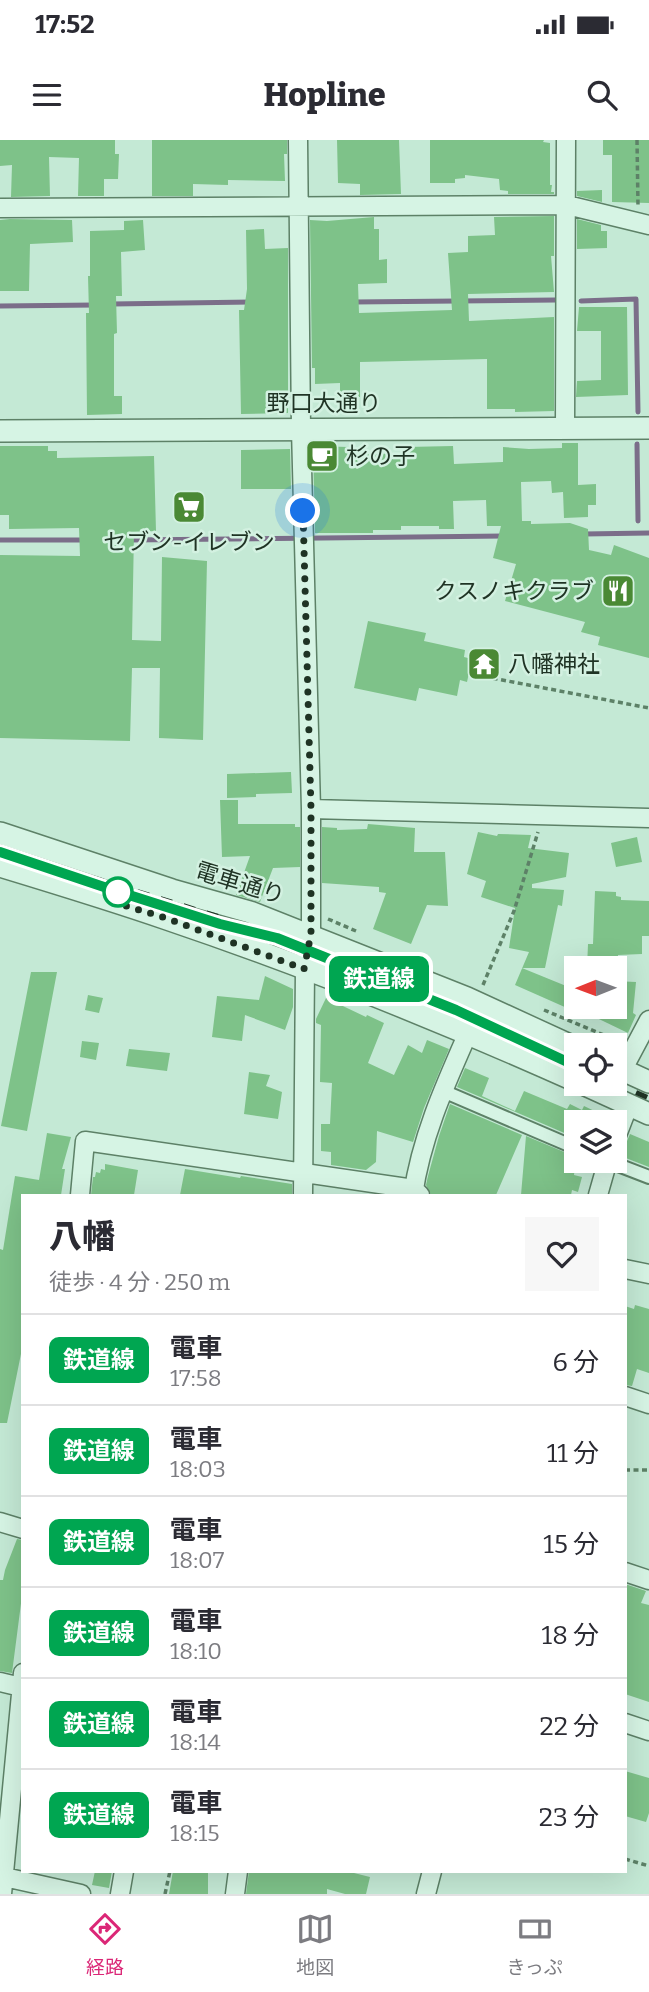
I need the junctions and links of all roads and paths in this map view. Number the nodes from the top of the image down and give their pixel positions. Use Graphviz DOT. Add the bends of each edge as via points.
graph roads {
  1 [pos="298,140"];
  2 [pos="566,140"];
  3 [pos="637,140"];
  4 [pos="567,205"];
  5 [pos="0,208"];
  6 [pos="298,208"];
  7 [pos="644,224"];
  8 [pos="565,428"];
  9 [pos="649,428"];
  10 [pos="301,429"];
  11 [pos="0,431"];
  12 [pos="476,675"];
  13 [pos="649,708"];
  14 [pos="311,809"];
  15 [pos="649,818"];
  16 [pos="538,830"];
  17 [pos="0,833"];
  18 [pos="0,866"];
  19 [pos="311,934"];
  20 [pos="304,969"];
  21 [pos="483,985"];
  22 [pos="649,1020"];
  23 [pos="468,1033"];
  24 [pos="564,1042"];
  25 [pos="627,1053"];
  26 [pos="627,1071"];
  27 [pos="564,1076"];
  28 [pos="649,1082"];
  29 [pos="443,1091"];
  30 [pos="611,1096"];
  31 [pos="629,1104"];
  32 [pos="627,1110"];
  33 [pos="649,1114"];
  34 [pos="564,1143"];
  35 [pos="627,1169"];
  36 [pos="304,1173"];
  37 [pos="604,1173"];
  38 [pos="649,1177"];
  39 [pos="416,1193"];
  40 [pos="80,1194"];
  41 [pos="303,1194"];
  42 [pos="598,1194"];
  43 [pos="627,1269"];
  44 [pos="649,1274"];
  45 [pos="627,1397"];
  46 [pos="649,1404"];
  47 [pos="627,1470"];
  48 [pos="649,1470"];
  49 [pos="0,1522"];
  50 [pos="21,1529"];
  51 [pos="627,1573"];
  52 [pos="649,1580"];
  53 [pos="0,1682"];
  54 [pos="21,1682"];
  55 [pos="21,1692"];
  56 [pos="627,1724"];
  57 [pos="649,1731"];
  58 [pos="627,1860"];
  59 [pos="649,1866"];
  60 [pos="124,1873"];
  61 [pos="170,1873"];
  62 [pos="238,1873"];
  63 [pos="431,1873"];
  64 [pos="2,1882"];
  65 [pos="81,1894"];
  66 [pos="120,1894"];
  67 [pos="165,1894"];
  68 [pos="236,1894"];
  69 [pos="426,1894"];
  1 -- 6 [label="street"];
  2 -- 4 [label="street"];
  3 -- 7 [label="path"];
  4 -- 6 [label="street"];
  4 -- 7 [label="street"];
  4 -- 8 [label="street"];
  5 -- 6 [label="street"];
  6 -- 10 [label="street"];
  8 -- 9 [label="street, 野口大通り"];
  8 -- 10 [label="street, 野口大通り"];
  10 -- 11 [label="street, 野口大通り"];
  10 -- 14 [label="street"];
  12 -- 13 [label="path"];
  14 -- 15 [label="street"];
  14 -- 19 [label="street"];
  16 -- 21 [label="path" via="514,911"];
  17 -- 19 [label="street, 電車通り"];
  18 -- 20 [label="street" via="166,918"];
  19 -- 20 [label="street"];
  19 -- 24 [label="street, 電車通り"];
  20 -- 23 [label="street"];
  20 -- 36 [label="street"];
  22 -- 25 [label="street"];
  23 -- 27 [label="street"];
  23 -- 29 [label="street"];
  26 -- 28 [label="street"];
  29 -- 34 [label="street"];
  29 -- 39 [label="street" via="420,1157"];
  30 -- 31 [label="street"];
  31 -- 32 [label="street"];
  31 -- 33 [label="street"];
  35 -- 38 [label="street"];
  36 -- 39 [label="street"];
  36 -- 40 [label="street" via="85,1141"];
  36 -- 41 [label="street"];
  37 -- 42 [label="street"];
  43 -- 44 [label="street"];
  45 -- 46 [label="street"];
  47 -- 48 [label="path"];
  49 -- 50 [label="street"];
  51 -- 52 [label="street"];
  53 -- 54 [label="street"];
  55 -- 64 [label="street"];
  56 -- 57 [label="street"];
  58 -- 59 [label="path"];
  60 -- 66 [label="street"];
  61 -- 67 [label="path"];
  62 -- 68 [label="street"];
  63 -- 69 [label="street"];
  64 -- 65 [label="street"];
}
